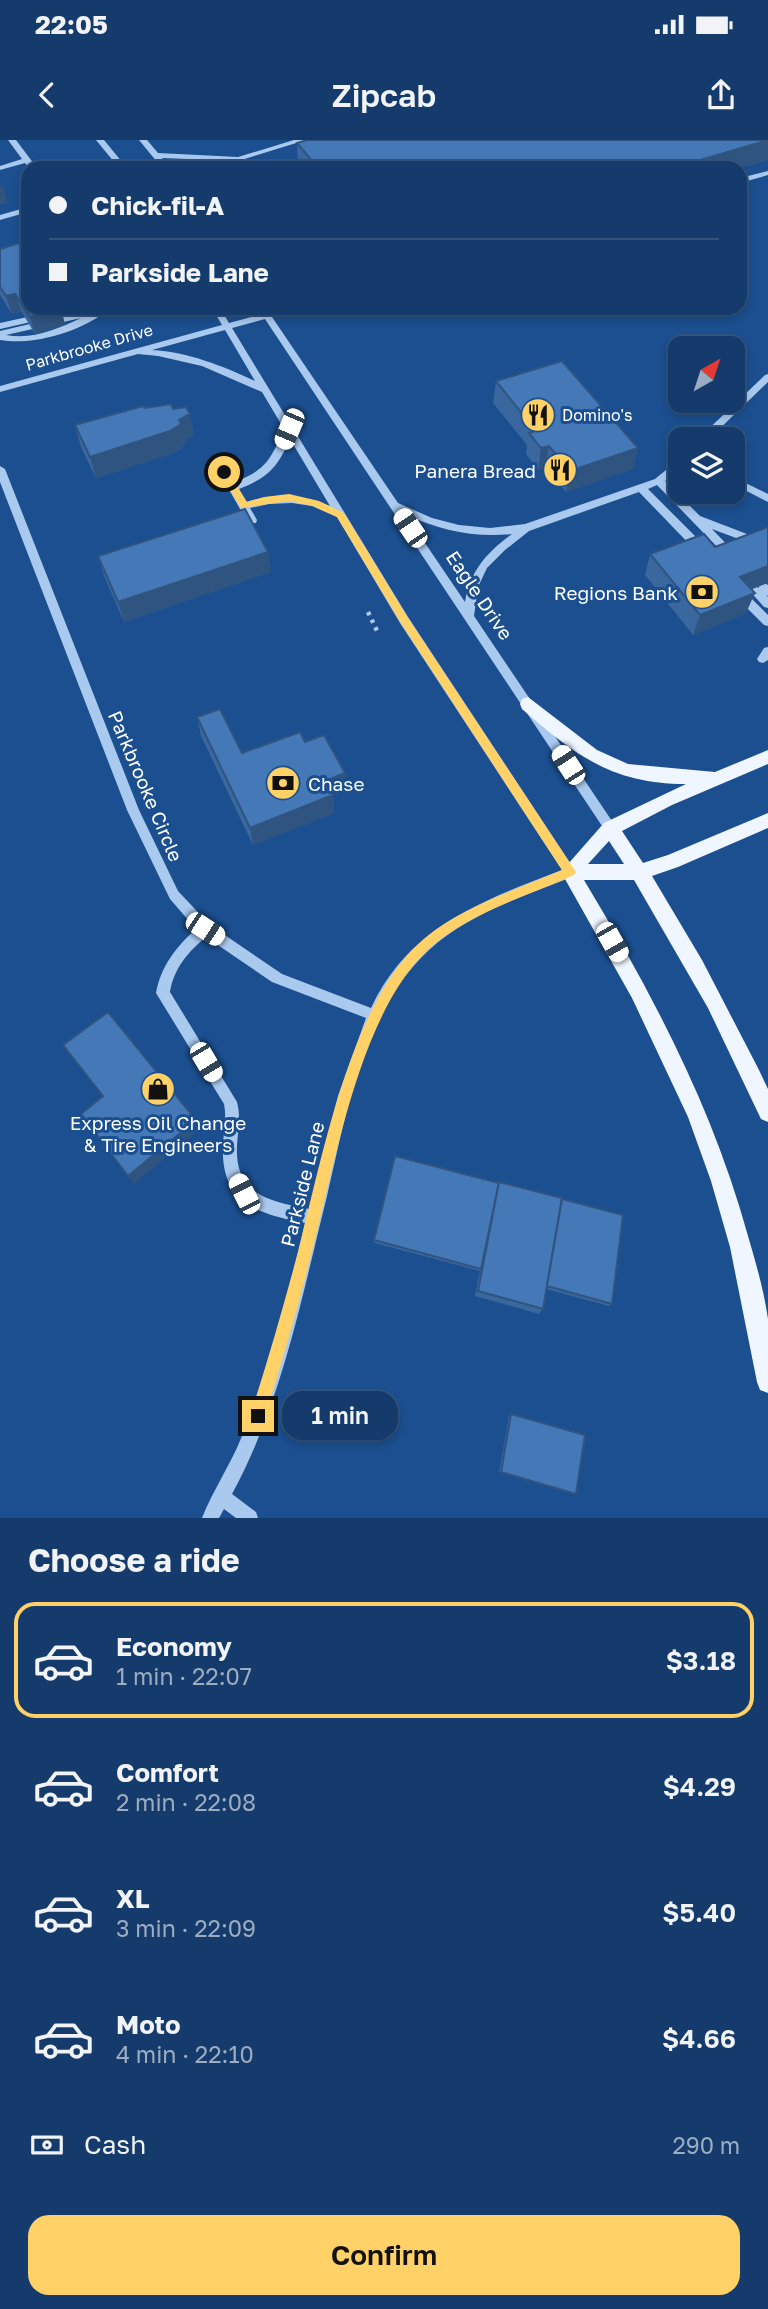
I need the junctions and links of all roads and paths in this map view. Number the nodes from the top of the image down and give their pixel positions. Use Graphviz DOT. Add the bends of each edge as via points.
graph roads {
  1 [pos="13,140"];
  2 [pos="88,140"];
  3 [pos="143,140"];
  4 [pos="302,140"];
  5 [pos="102,142"];
  6 [pos="155,155"];
  7 [pos="238,159"];
  8 [pos="29,161"];
  9 [pos="117,161"];
  10 [pos="160,161"];
  11 [pos="235,161"];
  12 [pos="21,166"];
  13 [pos="0,169"];
  14 [pos="768,173"];
  15 [pos="747,179"];
  16 [pos="21,211"];
  17 [pos="0,218"];
  18 [pos="25,315"];
  19 [pos="51,315"];
  20 [pos="82,315"];
  21 [pos="221,315"];
  22 [pos="253,315"];
  23 [pos="267,315"];
  24 [pos="0,320"];
  25 [pos="227,325"];
  26 [pos="0,326"];
  27 [pos="0,336"];
  28 [pos="127,353"];
  29 [pos="768,377"];
  30 [pos="0,389"];
  31 [pos="266,390"];
  32 [pos="716,427"];
  33 [pos="289,429"];
  34 [pos="0,469"];
  35 [pos="668,471"];
  36 [pos="224,472"];
  37 [pos="650,484"];
  38 [pos="745,486"];
  39 [pos="233,487"];
  40 [pos="768,498"];
  41 [pos="244,506"];
  42 [pos="395,506"];
  43 [pos="340,515"];
  44 [pos="695,519"];
  45 [pos="252,520"];
  46 [pos="526,528"];
  47 [pos="768,546"];
  48 [pos="747,553"];
  49 [pos="707,555"];
  50 [pos="761,589"];
  51 [pos="740,594"];
  52 [pos="768,604"];
  53 [pos="368,612"];
  54 [pos="469,616"];
  55 [pos="768,622"];
  56 [pos="379,635"];
  57 [pos="528,705"];
  58 [pos="768,757"];
  59 [pos="724,777"];
  60 [pos="768,820"];
  61 [pos="610,828"];
  62 [pos="570,872"];
  63 [pos="640,872"];
  64 [pos="205,929"];
  65 [pos="374,1016"];
  66 [pos="768,1112"];
  67 [pos="314,1217"];
  68 [pos="768,1382"];
  69 [pos="223,1497"];
  70 [pos="211,1518"];
  71 [pos="250,1518"];
  1 -- 8 [label="street"];
  2 -- 5 [label="street"];
  3 -- 6 [label="street"];
  4 -- 7 [label="street"];
  5 -- 9 [label="street"];
  6 -- 7 [label="street"];
  6 -- 10 [label="street"];
  7 -- 11 [label="street"];
  12 -- 13 [label="street"];
  14 -- 15 [label="street"];
  16 -- 17 [label="street"];
  18 -- 24 [label="street"];
  19 -- 26 [label="street"];
  20 -- 27 [label="street"];
  21 -- 25 [label="street"];
  22 -- 25 [label="street, Parkbrooke Drive"];
  23 -- 42 [label="street, Eagle Drive"];
  25 -- 28 [label="street, Parkbrooke Drive"];
  25 -- 31 [label="street"];
  28 -- 30 [label="street, Parkbrooke Drive"];
  28 -- 31 [label="street" via="187,358"];
  29 -- 32 [label="street"];
  31 -- 33 [label="street"];
  33 -- 39 [label="street" via="270,471"];
  33 -- 43 [label="street"];
  34 -- 64 [label="street, Parkbrooke Circle" via="133,810 174,895"];
  35 -- 37 [label="street"];
  36 -- 39 [label="street"];
  37 -- 44 [label="street"];
  37 -- 44 [label="street" via="729,560"];
  37 -- 46 [label="street"];
  37 -- 49 [label="street"];
  38 -- 40 [label="street"];
  39 -- 41 [label="street"];
  41 -- 43 [label="street" via="289,498 316,503"];
  41 -- 45 [label="street"];
  42 -- 46 [label="street" via="460,531 494,533"];
  42 -- 54 [label="street, Eagle Drive"];
  43 -- 62 [label="street" via="404,621"];
  44 -- 47 [label="street"];
  44 -- 48 [label="street"];
  46 -- 54 [label="street" via="475,578"];
  50 -- 52 [label="street"];
  51 -- 55 [label="street"];
  53 -- 56 [label="path"];
  54 -- 57 [label="street, Eagle Drive"];
  57 -- 59 [label="main road" via="589,756 616,770 669,778"];
  57 -- 61 [label="street, Eagle Drive"];
  58 -- 59 [label="main road"];
  59 -- 61 [label="main road"];
  60 -- 63 [label="main road"];
  61 -- 62 [label="main road"];
  61 -- 63 [label="main road, Eagle Drive"];
  62 -- 63 [label="main road"];
  62 -- 65 [label="street, Parkside Lane" via="462,919 429,942 389,987"];
  62 -- 68 [label="main road" via="625,964 699,1119 755,1304"];
  63 -- 66 [label="main road, Eagle Drive" via="712,994"];
  64 -- 65 [label="street, Parkbrooke Circle" via="277,978"];
  64 -- 67 [label="street" via="181,949 163,993 230,1102 235,1121 230,1147 233,1172 244,1194 265,1208"];
  65 -- 67 [label="street, Parkside Lane" via="341,1113"];
  67 -- 69 [label="street, Parkside Lane" via="267,1392"];
  69 -- 70 [label="street, Parkside Lane"];
  69 -- 71 [label="street"];
}
